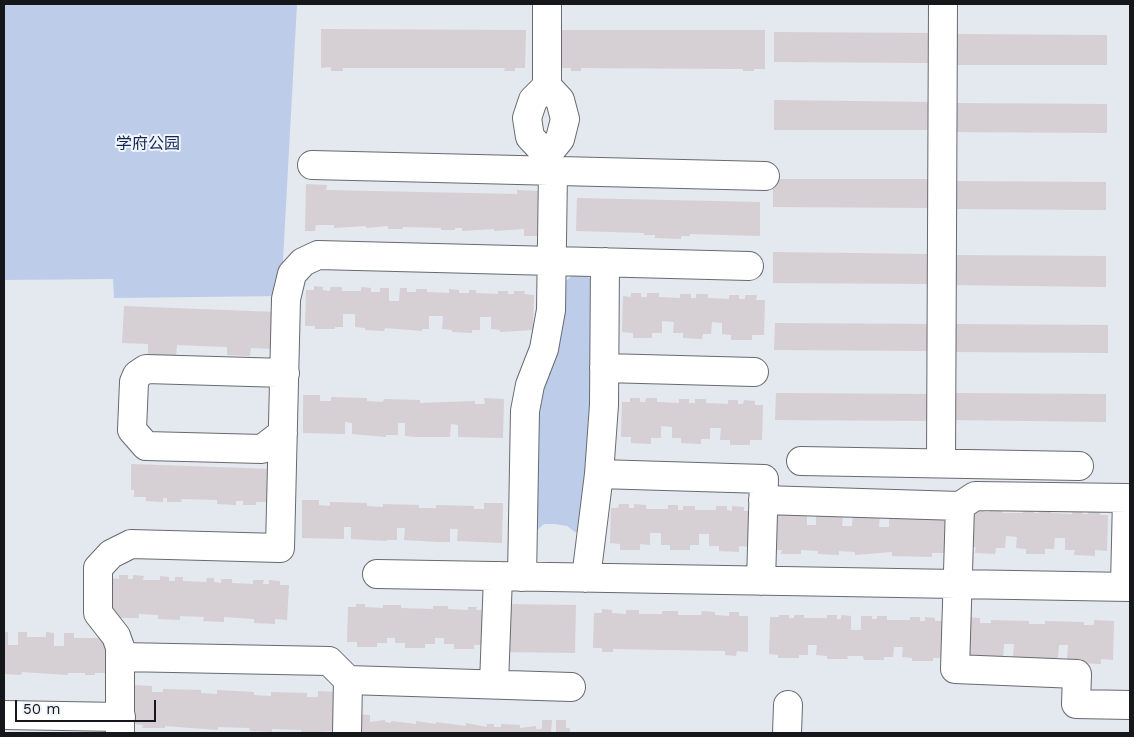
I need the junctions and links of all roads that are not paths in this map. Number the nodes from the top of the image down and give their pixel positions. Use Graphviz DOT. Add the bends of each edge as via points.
graph roads {
  1 [pos="548,4"];
  2 [pos="943,4"];
  3 [pos="547,86"];
  4 [pos="312,165"];
  5 [pos="549,165"];
  6 [pos="765,176"];
  7 [pos="552,261"];
  8 [pos="605,262"];
  9 [pos="749,266"];
  10 [pos="604,368"];
  11 [pos="754,372"];
  12 [pos="285,373"];
  13 [pos="283,433"];
  14 [pos="801,461"];
  15 [pos="941,463"];
  16 [pos="1079,466"];
  17 [pos="599,474"];
  18 [pos="763,500"];
  19 [pos="960,506"];
  20 [pos="377,574"];
  21 [pos="510,576"];
  22 [pos="586,578"];
  23 [pos="761,581"];
  24 [pos="958,584"];
  25 [pos="1128,587"];
  26 [pos="121,657"];
  27 [pos="348,680"];
  28 [pos="494,684"];
  29 [pos="571,687"];
  30 [pos="788,705"];
  31 [pos="1130,705"];
  32 [pos="4,715"];
  33 [pos="121,725"];
  34 [pos="347,733"];
  35 [pos="787,733"];
  1 -- 3 [label="street"];
  2 -- 15 [label="street"];
  3 -- 5 [label="street" via="560,100 565,119"];
  3 -- 5 [label="street" via="533,100 527,118 530,137"];
  4 -- 5 [label="street"];
  5 -- 6 [label="street"];
  5 -- 7 [label="street"];
  7 -- 8 [label="street"];
  7 -- 12 [label="street" via="318,255 310,258 297,267 289,282"];
  7 -- 21 [label="street" via="548,330 525,411"];
  8 -- 9 [label="street"];
  8 -- 10 [label="street"];
  10 -- 11 [label="street"];
  10 -- 17 [label="street"];
  12 -- 13 [label="street"];
  12 -- 13 [label="street" via="146,369 137,375 134,382 132,430 146,446 262,449"];
  13 -- 26 [label="street" via="280,548 131,544 111,554 98,568 98,613 116,636"];
  14 -- 15 [label="street"];
  15 -- 16 [label="street"];
  17 -- 18 [label="street" via="764,479"];
  17 -- 22 [label="street"];
  18 -- 19 [label="street"];
  18 -- 23 [label="street"];
  19 -- 24 [label="street"];
  19 -- 25 [label="street" via="975,496 1127,498"];
  20 -- 21 [label="street"];
  21 -- 22 [label="street"];
  21 -- 28 [label="street"];
  22 -- 23 [label="street"];
  23 -- 24 [label="street"];
  24 -- 25 [label="street"];
  24 -- 31 [label="street" via="955,669 1076,674 1076,704"];
  26 -- 27 [label="street" via="329,661"];
  26 -- 33 [label="street"];
  27 -- 28 [label="street"];
  27 -- 34 [label="street"];
  28 -- 29 [label="street"];
  30 -- 35 [label="street"];
  32 -- 33 [label="street"];
}
